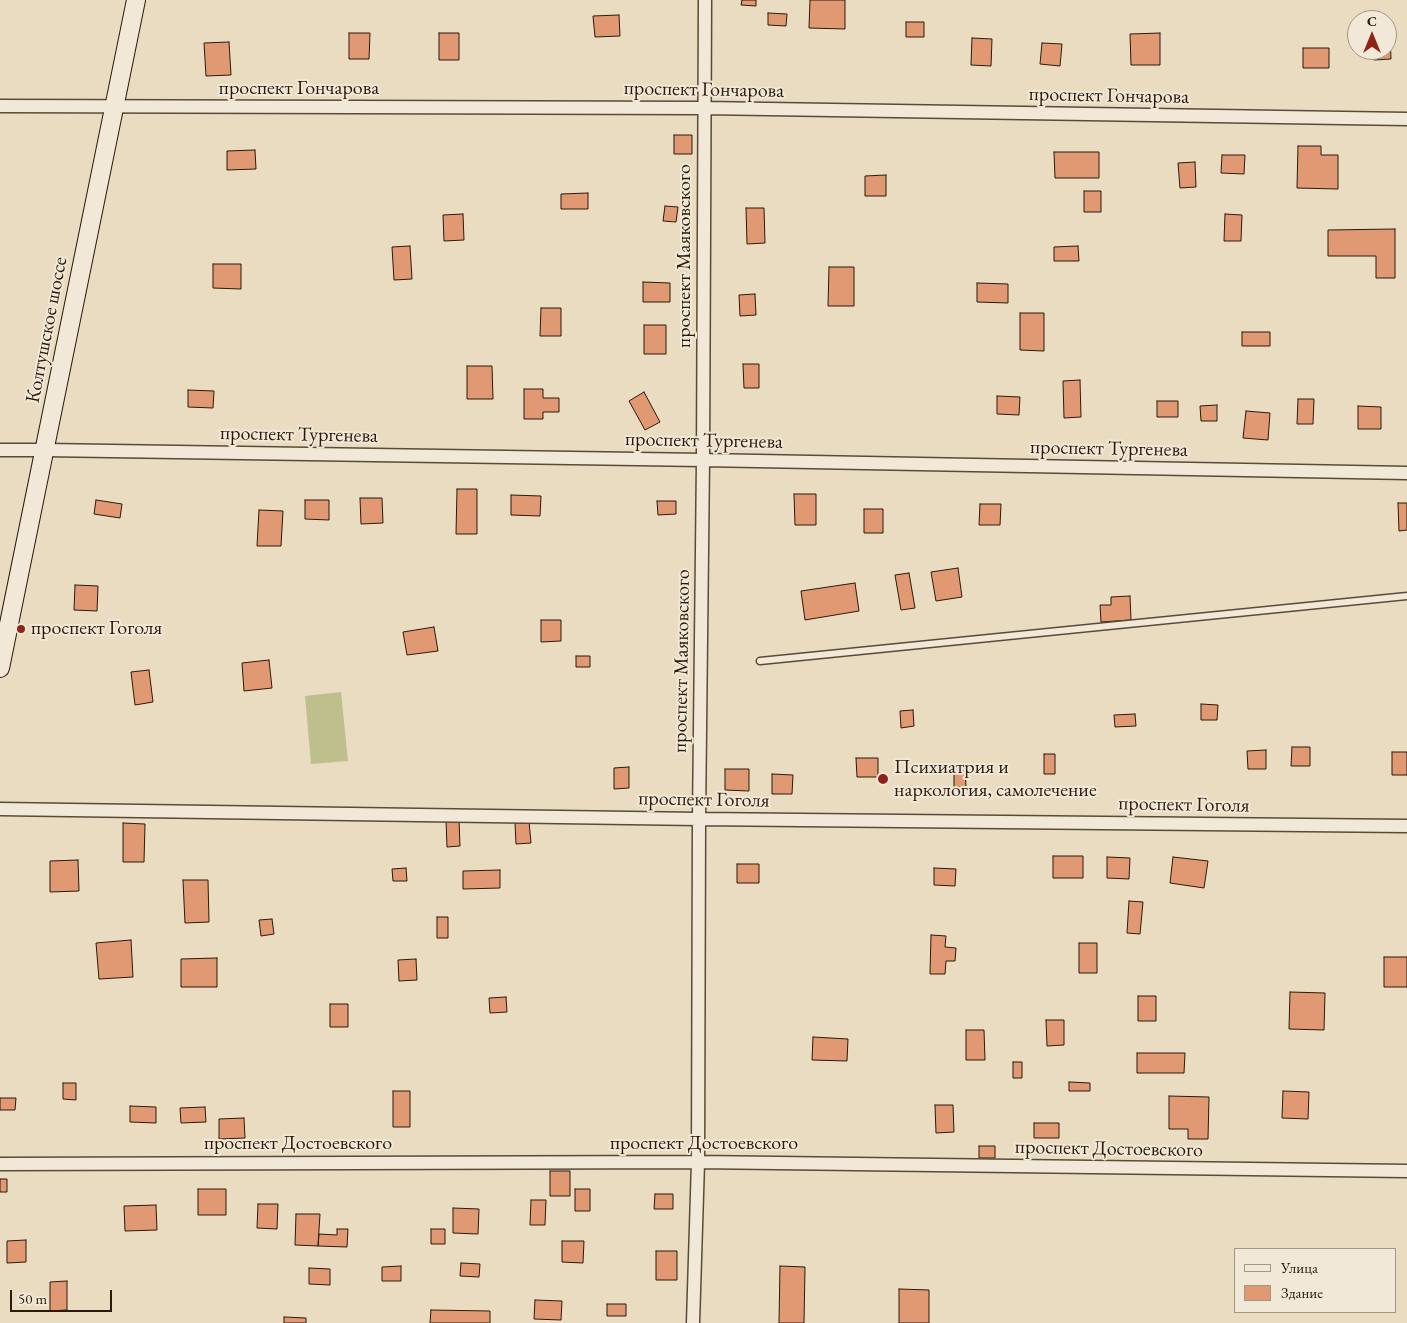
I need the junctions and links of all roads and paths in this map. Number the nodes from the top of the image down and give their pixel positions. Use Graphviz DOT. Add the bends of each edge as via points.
graph roads {
  1 [pos="136,0"];
  2 [pos="705,0"];
  3 [pos="0,106"];
  4 [pos="114,107"];
  5 [pos="704,108"];
  6 [pos="1407,119"];
  7 [pos="0,450"];
  8 [pos="45,450"];
  9 [pos="703,460"];
  10 [pos="1407,473"];
  11 [pos="1407,596"];
  12 [pos="760,661"];
  13 [pos="0,668"];
  14 [pos="0,809"];
  15 [pos="699,819"];
  16 [pos="1407,826"];
  17 [pos="698,1162"];
  18 [pos="0,1164"];
  19 [pos="1407,1171"];
  20 [pos="693,1323"];
  1 -- 4 [label="main road, Колтушское шоссе"];
  2 -- 5 [label="street, проспект Маяковского"];
  3 -- 4 [label="street, проспект Гончарова"];
  4 -- 5 [label="street, проспект Гончарова"];
  4 -- 8 [label="main road, Колтушское шоссе"];
  5 -- 6 [label="street, проспект Гончарова"];
  5 -- 9 [label="street, проспект Маяковского"];
  7 -- 8 [label="street, проспект Тургенева"];
  8 -- 9 [label="street, проспект Тургенева"];
  8 -- 13 [label="main road, Колтушское шоссе"];
  9 -- 10 [label="street, проспект Тургенева"];
  9 -- 15 [label="street, проспект Маяковского"];
  11 -- 12 [label="lane"];
  14 -- 15 [label="street, проспект Гоголя"];
  15 -- 16 [label="street, проспект Гоголя"];
  15 -- 17 [label="street, проспект Маяковского"];
  17 -- 18 [label="street, проспект Достоевского"];
  17 -- 19 [label="street, проспект Достоевского"];
  17 -- 20 [label="street, проспект Маяковского"];
}
